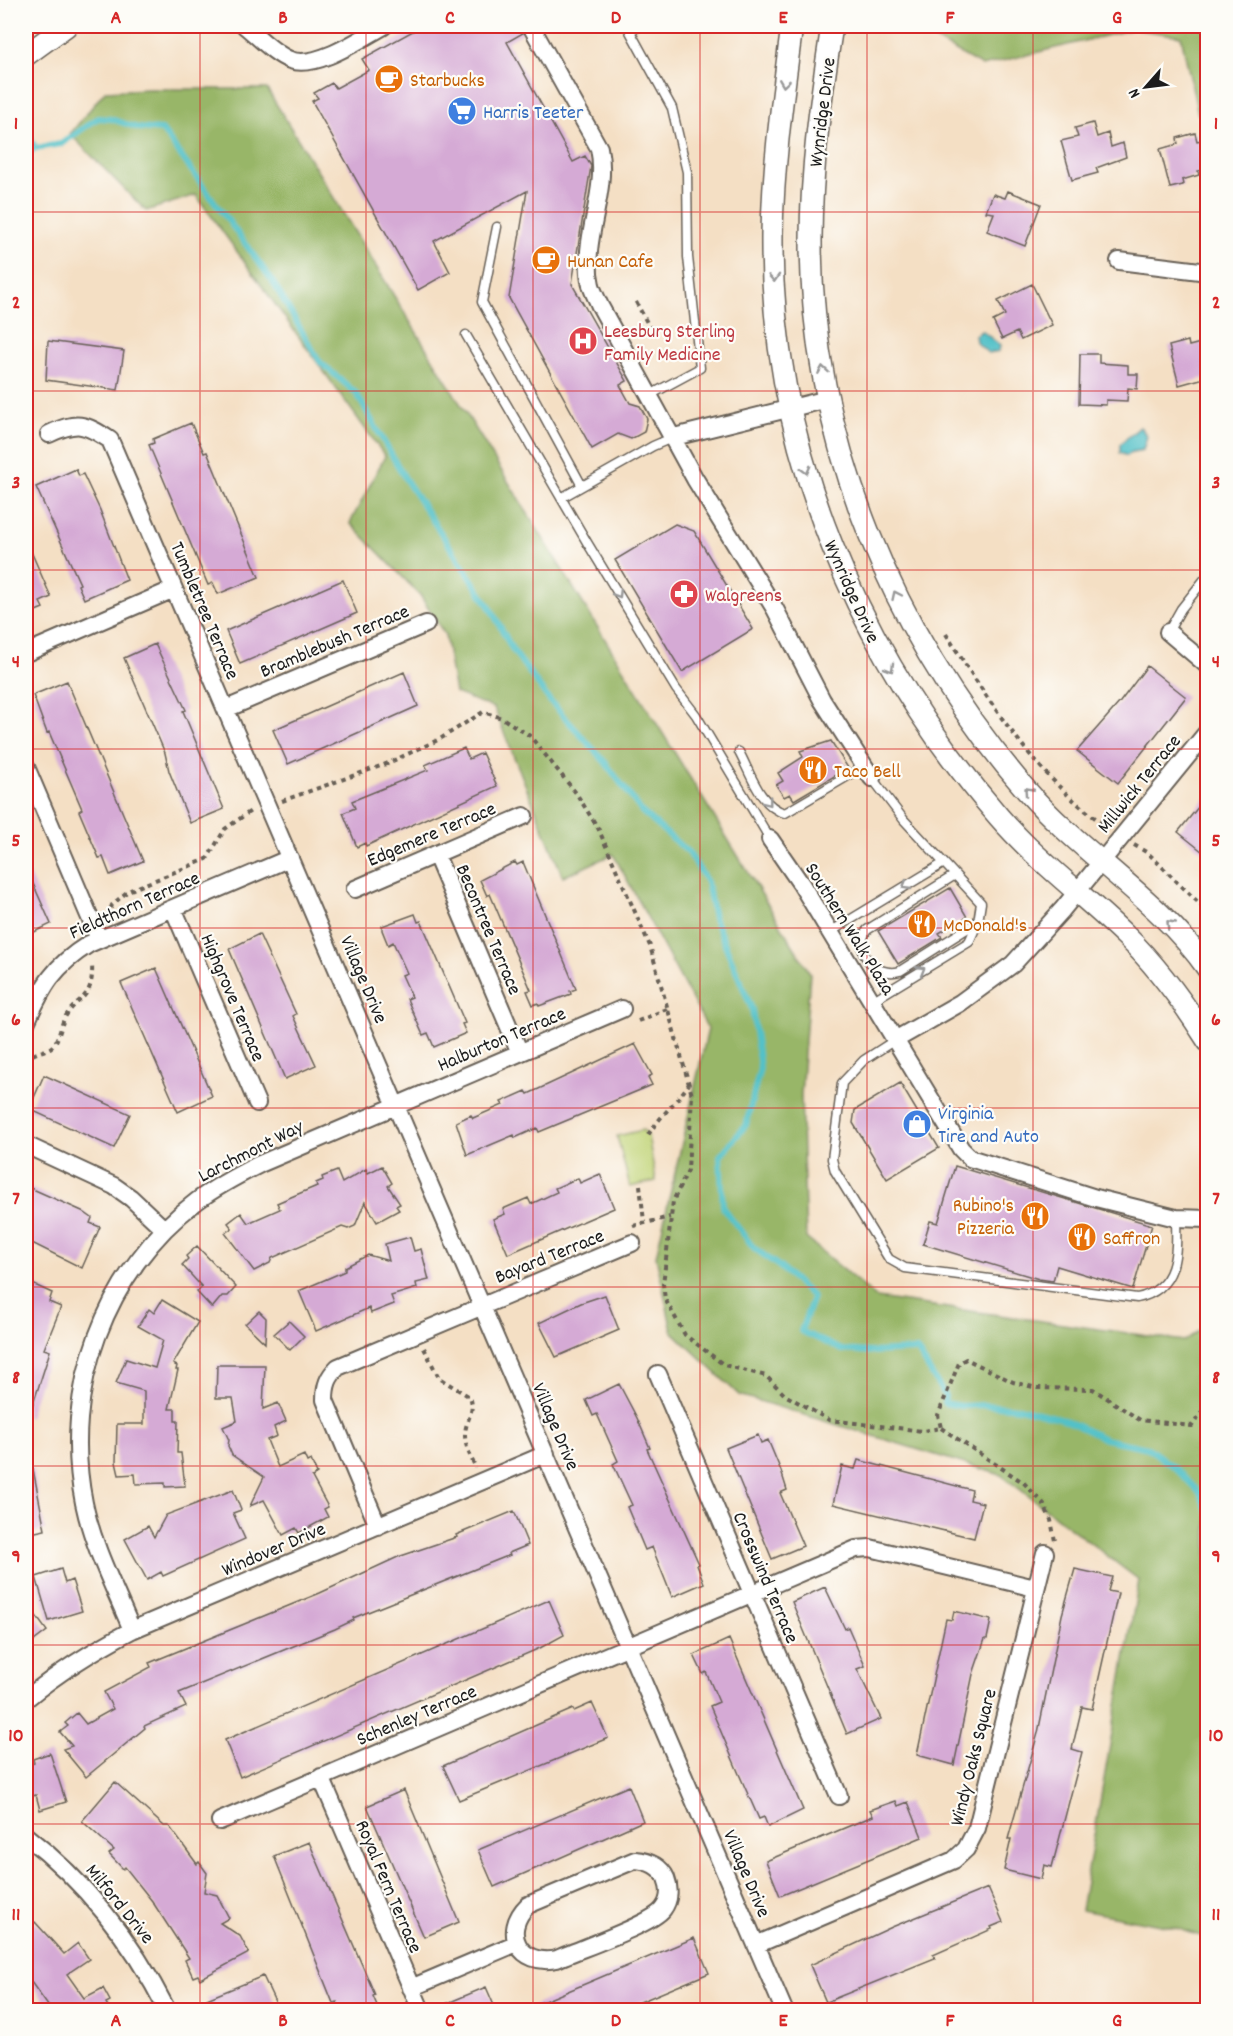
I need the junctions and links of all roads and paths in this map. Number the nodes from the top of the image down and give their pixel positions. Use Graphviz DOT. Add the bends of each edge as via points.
graph roads {
  1 [pos="66,26"];
  2 [pos="245,26"];
  3 [pos="384,26"];
  4 [pos="531,26"];
  5 [pos="640,26"];
  6 [pos="792,26"];
  7 [pos="832,26"];
  8 [pos="629,28"];
  9 [pos="26,55"];
  10 [pos="497,227"];
  11 [pos="1119,261"];
  12 [pos="1208,272"];
  13 [pos="636,303"];
  14 [pos="652,332"];
  15 [pos="466,335"];
  16 [pos="650,395"];
  17 [pos="828,399"];
  18 [pos="791,406"];
  19 [pos="49,434"];
  20 [pos="674,437"];
  21 [pos="582,486"];
  22 [pos="561,498"];
  23 [pos="1208,575"];
  24 [pos="174,589"];
  25 [pos="426,624"];
  26 [pos="1168,632"];
  27 [pos="946,634"];
  28 [pos="26,653"];
  29 [pos="1208,666"];
  30 [pos="226,710"];
  31 [pos="1208,731"];
  32 [pos="739,752"];
  33 [pos="26,767"];
  34 [pos="868,772"];
  35 [pos="266,802"];
  36 [pos="524,816"];
  37 [pos="1121,836"];
  38 [pos="770,839"];
  39 [pos="436,855"];
  40 [pos="290,858"];
  41 [pos="1101,861"];
  42 [pos="944,863"];
  43 [pos="955,875"];
  44 [pos="355,889"];
  45 [pos="1077,892"];
  46 [pos="173,908"];
  47 [pos="1208,912"];
  48 [pos="978,922"];
  49 [pos="830,932"];
  50 [pos="99,939"];
  51 [pos="1208,969"];
  52 [pos="872,1001"];
  53 [pos="622,1009"];
  54 [pos="667,1009"];
  55 [pos="638,1022"];
  56 [pos="26,1023"];
  57 [pos="895,1040"];
  58 [pos="1208,1041"];
  59 [pos="520,1053"];
  60 [pos="26,1061"];
  61 [pos="689,1084"];
  62 [pos="257,1103"];
  63 [pos="396,1106"];
  64 [pos="648,1135"];
  65 [pos="26,1145"];
  66 [pos="640,1185"];
  67 [pos="670,1217"];
  68 [pos="1176,1218"];
  69 [pos="1208,1219"];
  70 [pos="644,1222"];
  71 [pos="164,1229"];
  72 [pos="630,1235"];
  73 [pos="482,1305"];
  74 [pos="418,1333"];
  75 [pos="658,1374"];
  76 [pos="1208,1403"];
  77 [pos="941,1428"];
  78 [pos="546,1454"];
  79 [pos="483,1482"];
  80 [pos="378,1526"];
  81 [pos="1051,1551"];
  82 [pos="1035,1588"];
  83 [pos="751,1593"];
  84 [pos="132,1630"];
  85 [pos="628,1646"];
  86 [pos="26,1699"];
  87 [pos="321,1778"];
  88 [pos="838,1796"];
  89 [pos="220,1821"];
  90 [pos="26,1836"];
  91 [pos="517,1943"];
  92 [pos="756,1945"];
  93 [pos="411,1988"];
  94 [pos="167,2010"];
  95 [pos="421,2010"];
  96 [pos="784,2010"];
  1 -- 9 [label="street"];
  2 -- 3 [label="street" via="292,61 308,62"];
  4 -- 16 [label="street" via="599,148 603,166 590,252 591,284"];
  5 -- 8 [label="lane"];
  6 -- 18 [label="street, Wynridge Drive, one-way" via="777,136 772,236 781,355"];
  17 -- 7 [label="street, Wynridge Drive, one-way" via="818,339 811,242 816,143"];
  8 -- 16 [label="lane" via="672,108 687,172 688,258 700,368"];
  10 -- 21 [label="lane" via="482,302"];
  11 -- 12 [label="street"];
  13 -- 14 [label="path"];
  15 -- 22 [label="lane"];
  16 -- 20 [label="street"];
  17 -- 18 [label="street"];
  41 -- 17 [label="street, Wynridge Drive, one-way" via="1039,803 1005,764 962,709 930,659 905,615 865,523"];
  18 -- 20 [label="street"];
  18 -- 45 [label="street, Wynridge Drive, one-way" via="812,493 829,540 873,638 899,683 933,735 1001,819"];
  19 -- 24 [label="street, Tumbletree Terrace" via="70,424 90,427 110,440"];
  20 -- 21 [label="lane"];
  20 -- 34 [label="street" via="695,479 775,609 822,700"];
  21 -- 22 [label="lane"];
  22 -- 38 [label="lane, one-way"];
  23 -- 26 [label="lane"];
  24 -- 28 [label="street"];
  24 -- 30 [label="street, Tumbletree Terrace"];
  25 -- 30 [label="street, Bramblebush Terrace"];
  26 -- 29 [label="street"];
  27 -- 37 [label="path" via="981,688 1053,780 1089,815"];
  30 -- 35 [label="street, Tumbletree Terrace"];
  31 -- 37 [label="street, Millwick Terrace"];
  32 -- 34 [label="lane, one-way" via="767,804 785,813"];
  33 -- 50 [label="street"];
  34 -- 42 [label="lane" via="904,820"];
  35 -- 40 [label="street, Tumbletree Terrace"];
  35 -- 50 [label="path" via="225,829 207,859 128,891 112,905"];
  35 -- 54 [label="path" via="289,801 386,764 440,740 483,712 502,718 530,736 576,793 598,828 650,946"];
  36 -- 39 [label="street, Edgemere Terrace"];
  37 -- 41 [label="street, Millwick Terrace"];
  37 -- 47 [label="path" via="1148,853"];
  38 -- 49 [label="street, Southern Walk Plaza"];
  39 -- 44 [label="street, Edgemere Terrace"];
  39 -- 59 [label="street, Becontree Terrace"];
  40 -- 46 [label="street, Fieldthorn Terrace"];
  40 -- 63 [label="street, Village Drive"];
  41 -- 45 [label="street"];
  51 -- 41 [label="street, Wynridge Drive, one-way" via="1166,920"];
  42 -- 43 [label="lane"];
  42 -- 49 [label="lane, one-way"];
  43 -- 48 [label="lane" via="981,903"];
  43 -- 48 [label="lane" via="867,930 862,947 879,972 890,974"];
  45 -- 57 [label="street" via="1013,964"];
  45 -- 58 [label="street, Wynridge Drive" via="1147,957"];
  46 -- 50 [label="street, Fieldthorn Terrace"];
  46 -- 62 [label="street, Highgrove Terrace"];
  52 -- 48 [label="lane, one-way" via="969,942"];
  49 -- 52 [label="street, Southern Walk Plaza"];
  50 -- 56 [label="street, Fieldthorn Terrace" via="54,971"];
  50 -- 60 [label="path" via="91,960 93,980 82,1001 65,1018 50,1048 35,1052"];
  52 -- 57 [label="street, Southern Walk Plaza"];
  53 -- 59 [label="street, Halburton Terrace"];
  54 -- 55 [label="path"];
  54 -- 61 [label="path"];
  57 -- 68 [label="street, Southern Walk Plaza" via="970,1158"];
  57 -- 68 [label="lane" via="850,1071 842,1083 832,1159 835,1171 889,1259 905,1268 1137,1298 1163,1288 1170,1276 1177,1239"];
  59 -- 63 [label="street, Halburton Terrace"];
  61 -- 64 [label="path"];
  61 -- 67 [label="path" via="692,1095 688,1170"];
  63 -- 71 [label="street, Larchmont Way" via="227,1180"];
  63 -- 73 [label="street, Village Drive"];
  65 -- 71 [label="street" via="114,1186"];
  66 -- 70 [label="path"];
  67 -- 70 [label="path"];
  67 -- 77 [label="path" via="665,1299 685,1335 697,1347 724,1365 766,1377 785,1395 829,1420 923,1431"];
  68 -- 69 [label="street, Southern Walk Plaza"];
  70 -- 72 [label="path"];
  71 -- 84 [label="street, Larchmont Way" via="128,1273 97,1334 86,1373 78,1431 84,1504 94,1539"];
  72 -- 73 [label="street, Bayard Terrace"];
  73 -- 74 [label="street, Bayard Terrace"];
  73 -- 78 [label="street, Village Drive"];
  74 -- 79 [label="path" via="440,1378 470,1396 473,1410 467,1424 466,1446"];
  74 -- 80 [label="street, Bayard Terrace" via="338,1367 325,1387 325,1400"];
  75 -- 83 [label="street, Crosswind Terrace"];
  76 -- 77 [label="path" via="1192,1426 1140,1420 1093,1389 1037,1388 1014,1382 966,1359 959,1363 938,1415"];
  77 -- 81 [label="path" via="1024,1484 1043,1503 1051,1520"];
  78 -- 79 [label="street, Windover Drive"];
  78 -- 85 [label="street, Village Drive"];
  79 -- 80 [label="street, Windover Drive"];
  80 -- 84 [label="street, Windover Drive"];
  81 -- 82 [label="street, Windy Oaks Square"];
  82 -- 83 [label="street" via="870,1548 846,1553"];
  82 -- 92 [label="street, Windy Oaks Square" via="977,1827 966,1849 954,1860"];
  83 -- 85 [label="street"];
  83 -- 88 [label="street, Crosswind Terrace"];
  84 -- 86 [label="street, Windover Drive" via="55,1675"];
  85 -- 87 [label="street, Schenley Terrace"];
  85 -- 92 [label="street, Village Drive"];
  87 -- 89 [label="street, Schenley Terrace"];
  87 -- 93 [label="street, Royal Fern Terrace"];
  90 -- 94 [label="street, Milford Drive" via="101,1906 128,1940"];
  91 -- 91 [label="street" via="524,1953 545,1962 656,1916 668,1899 666,1876 647,1861 635,1860 528,1905 515,1925"];
  91 -- 93 [label="street"];
  92 -- 96 [label="street, Village Drive"];
  93 -- 95 [label="street, Royal Fern Terrace"];
}
